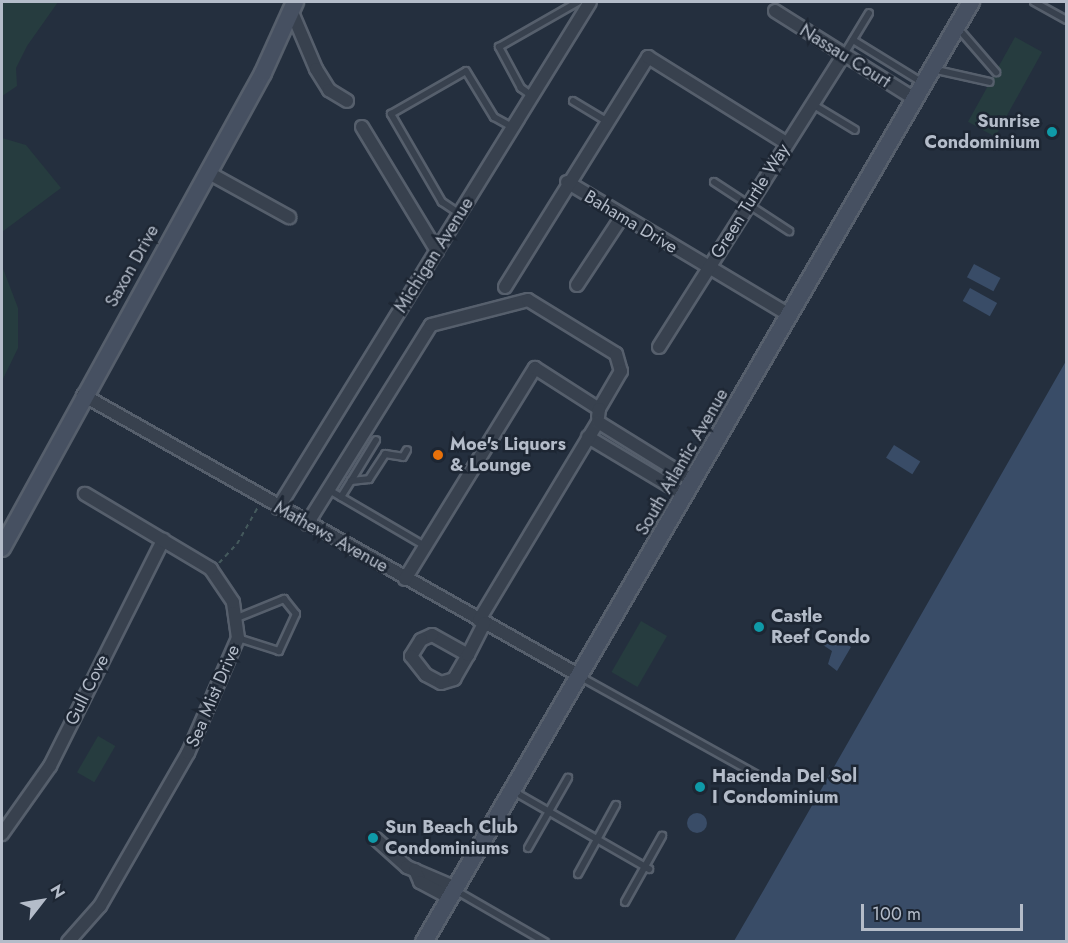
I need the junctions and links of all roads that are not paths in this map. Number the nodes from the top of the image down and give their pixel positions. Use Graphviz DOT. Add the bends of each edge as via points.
graph roads {
  1 [pos="578,2"];
  2 [pos="590,2"];
  3 [pos="972,2"];
  4 [pos="1036,2"];
  5 [pos="293,6"];
  6 [pos="775,12"];
  7 [pos="869,13"];
  8 [pos="1066,20"];
  9 [pos="957,26"];
  10 [pos="853,40"];
  11 [pos="843,56"];
  12 [pos="996,72"];
  13 [pos="928,76"];
  14 [pos="990,82"];
  15 [pos="532,96"];
  16 [pos="915,99"];
  17 [pos="573,100"];
  18 [pos="347,101"];
  19 [pos="812,103"];
  20 [pos="606,121"];
  21 [pos="362,127"];
  22 [pos="513,127"];
  23 [pos="855,130"];
  24 [pos="786,142"];
  25 [pos="207,172"];
  26 [pos="567,182"];
  27 [pos="714,182"];
  28 [pos="747,204"];
  29 [pos="460,214"];
  30 [pos="289,217"];
  31 [pos="621,218"];
  32 [pos="789,231"];
  33 [pos="437,251"];
  34 [pos="709,268"];
  35 [pos="577,285"];
  36 [pos="505,287"];
  37 [pos="789,315"];
  38 [pos="659,347"];
  39 [pos="83,395"];
  40 [pos="598,416"];
  41 [pos="588,437"];
  42 [pos="376,440"];
  43 [pos="407,450"];
  44 [pos="351,481"];
  45 [pos="689,488"];
  46 [pos="328,489"];
  47 [pos="85,494"];
  48 [pos="341,497"];
  49 [pos="278,508"];
  50 [pos="307,524"];
  51 [pos="163,540"];
  52 [pos="425,546"];
  53 [pos="2,548"];
  54 [pos="405,579"];
  55 [pos="237,618"];
  56 [pos="482,622"];
  57 [pos="238,638"];
  58 [pos="468,655"];
  59 [pos="580,676"];
  60 [pos="759,776"];
  61 [pos="568,778"];
  62 [pos="513,791"];
  63 [pos="616,805"];
  64 [pos="549,812"];
  65 [pos="2,834"];
  66 [pos="662,836"];
  67 [pos="376,838"];
  68 [pos="597,840"];
  69 [pos="528,848"];
  70 [pos="647,868"];
  71 [pos="578,874"];
  72 [pos="454,892"];
  73 [pos="625,902"];
  74 [pos="68,942"];
  75 [pos="424,942"];
  76 [pos="545,942"];
  1 -- 15 [label="lane" via="499,47 521,88"];
  2 -- 15 [label="street, Michigan Avenue"];
  3 -- 9 [label="street, South Atlantic Avenue"];
  4 -- 8 [label="lane"];
  5 -- 18 [label="street" via="316,69 329,90"];
  5 -- 25 [label="street, Saxon Drive"];
  6 -- 11 [label="street, Nassau Court"];
  7 -- 10 [label="lane"];
  9 -- 12 [label="lane"];
  9 -- 13 [label="street, South Atlantic Avenue"];
  10 -- 11 [label="lane"];
  10 -- 13 [label="lane"];
  11 -- 16 [label="street, Nassau Court"];
  11 -- 19 [label="street, Green Turtle Way"];
  13 -- 14 [label="lane"];
  13 -- 16 [label="street, South Atlantic Avenue"];
  15 -- 22 [label="street, Michigan Avenue"];
  16 -- 37 [label="street, South Atlantic Avenue"];
  17 -- 20 [label="lane"];
  19 -- 23 [label="lane"];
  19 -- 24 [label="street, Green Turtle Way"];
  20 -- 24 [label="street" via="648,57"];
  20 -- 26 [label="street"];
  21 -- 33 [label="street"];
  22 -- 29 [label="street, Michigan Avenue"];
  22 -- 29 [label="lane" via="494,117 466,71 392,114 442,202"];
  24 -- 28 [label="street, Green Turtle Way"];
  25 -- 30 [label="street"];
  25 -- 39 [label="street, Saxon Drive"];
  26 -- 31 [label="street, Bahama Drive"];
  26 -- 36 [label="street"];
  27 -- 28 [label="lane"];
  28 -- 32 [label="lane"];
  28 -- 34 [label="street, Green Turtle Way"];
  29 -- 33 [label="street, Michigan Avenue"];
  31 -- 34 [label="street, Bahama Drive"];
  31 -- 35 [label="street"];
  33 -- 49 [label="street, Michigan Avenue"];
  34 -- 37 [label="street, Bahama Drive"];
  34 -- 38 [label="street, Green Turtle Way"];
  37 -- 45 [label="street, South Atlantic Avenue"];
  39 -- 49 [label="street, Mathews Avenue"];
  39 -- 53 [label="street, Saxon Drive"];
  40 -- 41 [label="street"];
  40 -- 45 [label="street"];
  40 -- 46 [label="street" via="621,372 616,354 528,300 431,325"];
  40 -- 52 [label="street" via="535,368"];
  41 -- 45 [label="street"];
  41 -- 56 [label="street"];
  42 -- 44 [label="lane"];
  43 -- 44 [label="lane" via="403,457 385,454 369,479"];
  44 -- 48 [label="lane"];
  45 -- 59 [label="street, South Atlantic Avenue"];
  46 -- 48 [label="lane"];
  46 -- 50 [label="street"];
  47 -- 51 [label="street, Sea Mist Drive"];
  48 -- 52 [label="lane"];
  49 -- 50 [label="street, Mathews Avenue"];
  50 -- 54 [label="street, Mathews Avenue"];
  51 -- 55 [label="street, Sea Mist Drive" via="211,569 233,602"];
  51 -- 65 [label="street, Gull Cove" via="50,766"];
  52 -- 54 [label="street"];
  54 -- 56 [label="street, Mathews Avenue"];
  55 -- 57 [label="street, Sea Mist Drive"];
  55 -- 57 [label="lane" via="284,599 296,614 279,651"];
  56 -- 58 [label="street"];
  56 -- 59 [label="street, Mathews Avenue"];
  57 -- 74 [label="street, Sea Mist Drive" via="188,753 100,906"];
  58 -- 58 [label="street" via="454,679 441,683 412,664 411,656 421,640 432,635"];
  59 -- 60 [label="lane"];
  59 -- 62 [label="street, South Atlantic Avenue"];
  61 -- 64 [label="lane"];
  62 -- 64 [label="lane"];
  62 -- 72 [label="street, South Atlantic Avenue"];
  63 -- 68 [label="lane"];
  64 -- 68 [label="lane"];
  64 -- 69 [label="lane"];
  66 -- 70 [label="lane"];
  67 -- 72 [label="street" via="415,870"];
  68 -- 70 [label="lane"];
  68 -- 71 [label="lane"];
  70 -- 73 [label="lane"];
  72 -- 75 [label="street, South Atlantic Avenue"];
  72 -- 76 [label="lane"];
}
